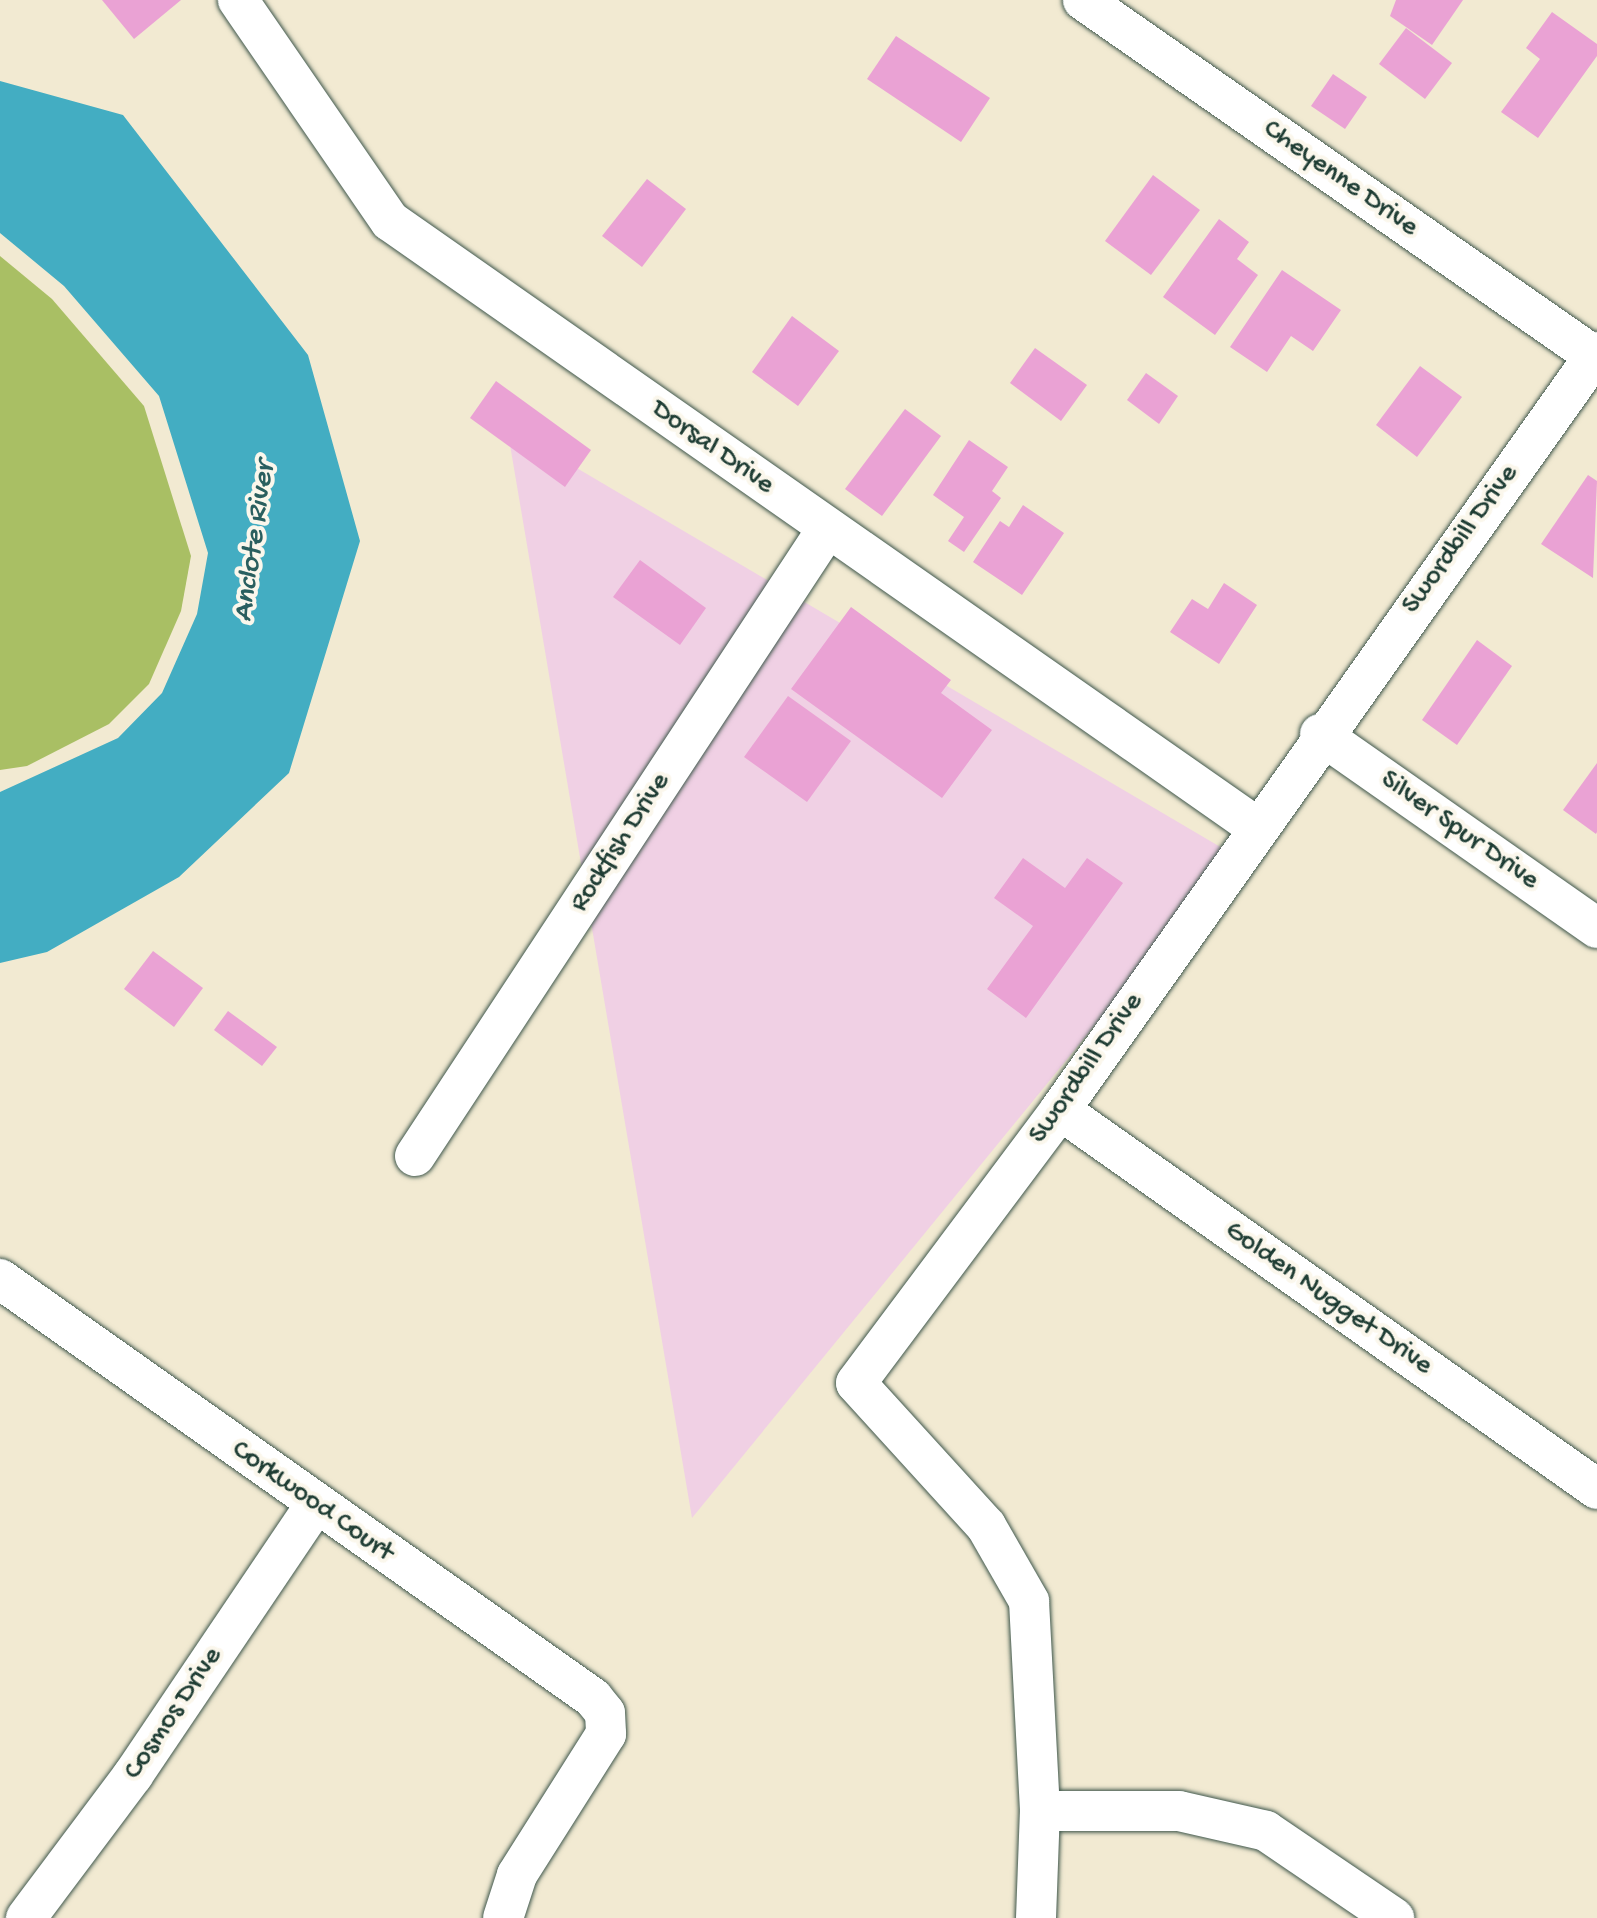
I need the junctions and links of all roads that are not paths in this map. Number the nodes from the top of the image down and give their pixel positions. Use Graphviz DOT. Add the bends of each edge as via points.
graph roads {
  1 [pos="238,0"];
  2 [pos="1083,0"];
  3 [pos="1596,355"];
  4 [pos="827,529"];
  5 [pos="1320,734"];
  6 [pos="1255,826"];
  7 [pos="1597,928"];
  8 [pos="1060,1110"];
  9 [pos="415,1156"];
  10 [pos="0,1279"];
  11 [pos="1597,1489"];
  12 [pos="315,1505"];
  13 [pos="1040,1811"];
  14 [pos="26,1918"];
  15 [pos="503,1918"];
  16 [pos="1036,1918"];
  17 [pos="1394,1918"];
  1 -- 4 [label="street, Dorsal Drive" via="390,221"];
  2 -- 3 [label="street, Cheyenne Drive"];
  3 -- 5 [label="street, Swordbill Drive"];
  4 -- 6 [label="street, Dorsal Drive"];
  4 -- 9 [label="street, Rockfish Drive"];
  5 -- 6 [label="street, Swordbill Drive"];
  5 -- 7 [label="street, Silver Spur Drive"];
  6 -- 8 [label="street, Swordbill Drive"];
  8 -- 11 [label="street, Golden Nugget Drive"];
  8 -- 13 [label="street, Swordbill Drive" via="856,1383 986,1526 1029,1601"];
  10 -- 12 [label="street, Corkwood Court"];
  12 -- 14 [label="street, Cosmos Drive" via="133,1775"];
  12 -- 15 [label="street, Corkwood Court" via="593,1698 605,1713 606,1734 517,1875"];
  13 -- 16 [label="street"];
  13 -- 17 [label="street" via="1179,1811 1266,1831"];
}
